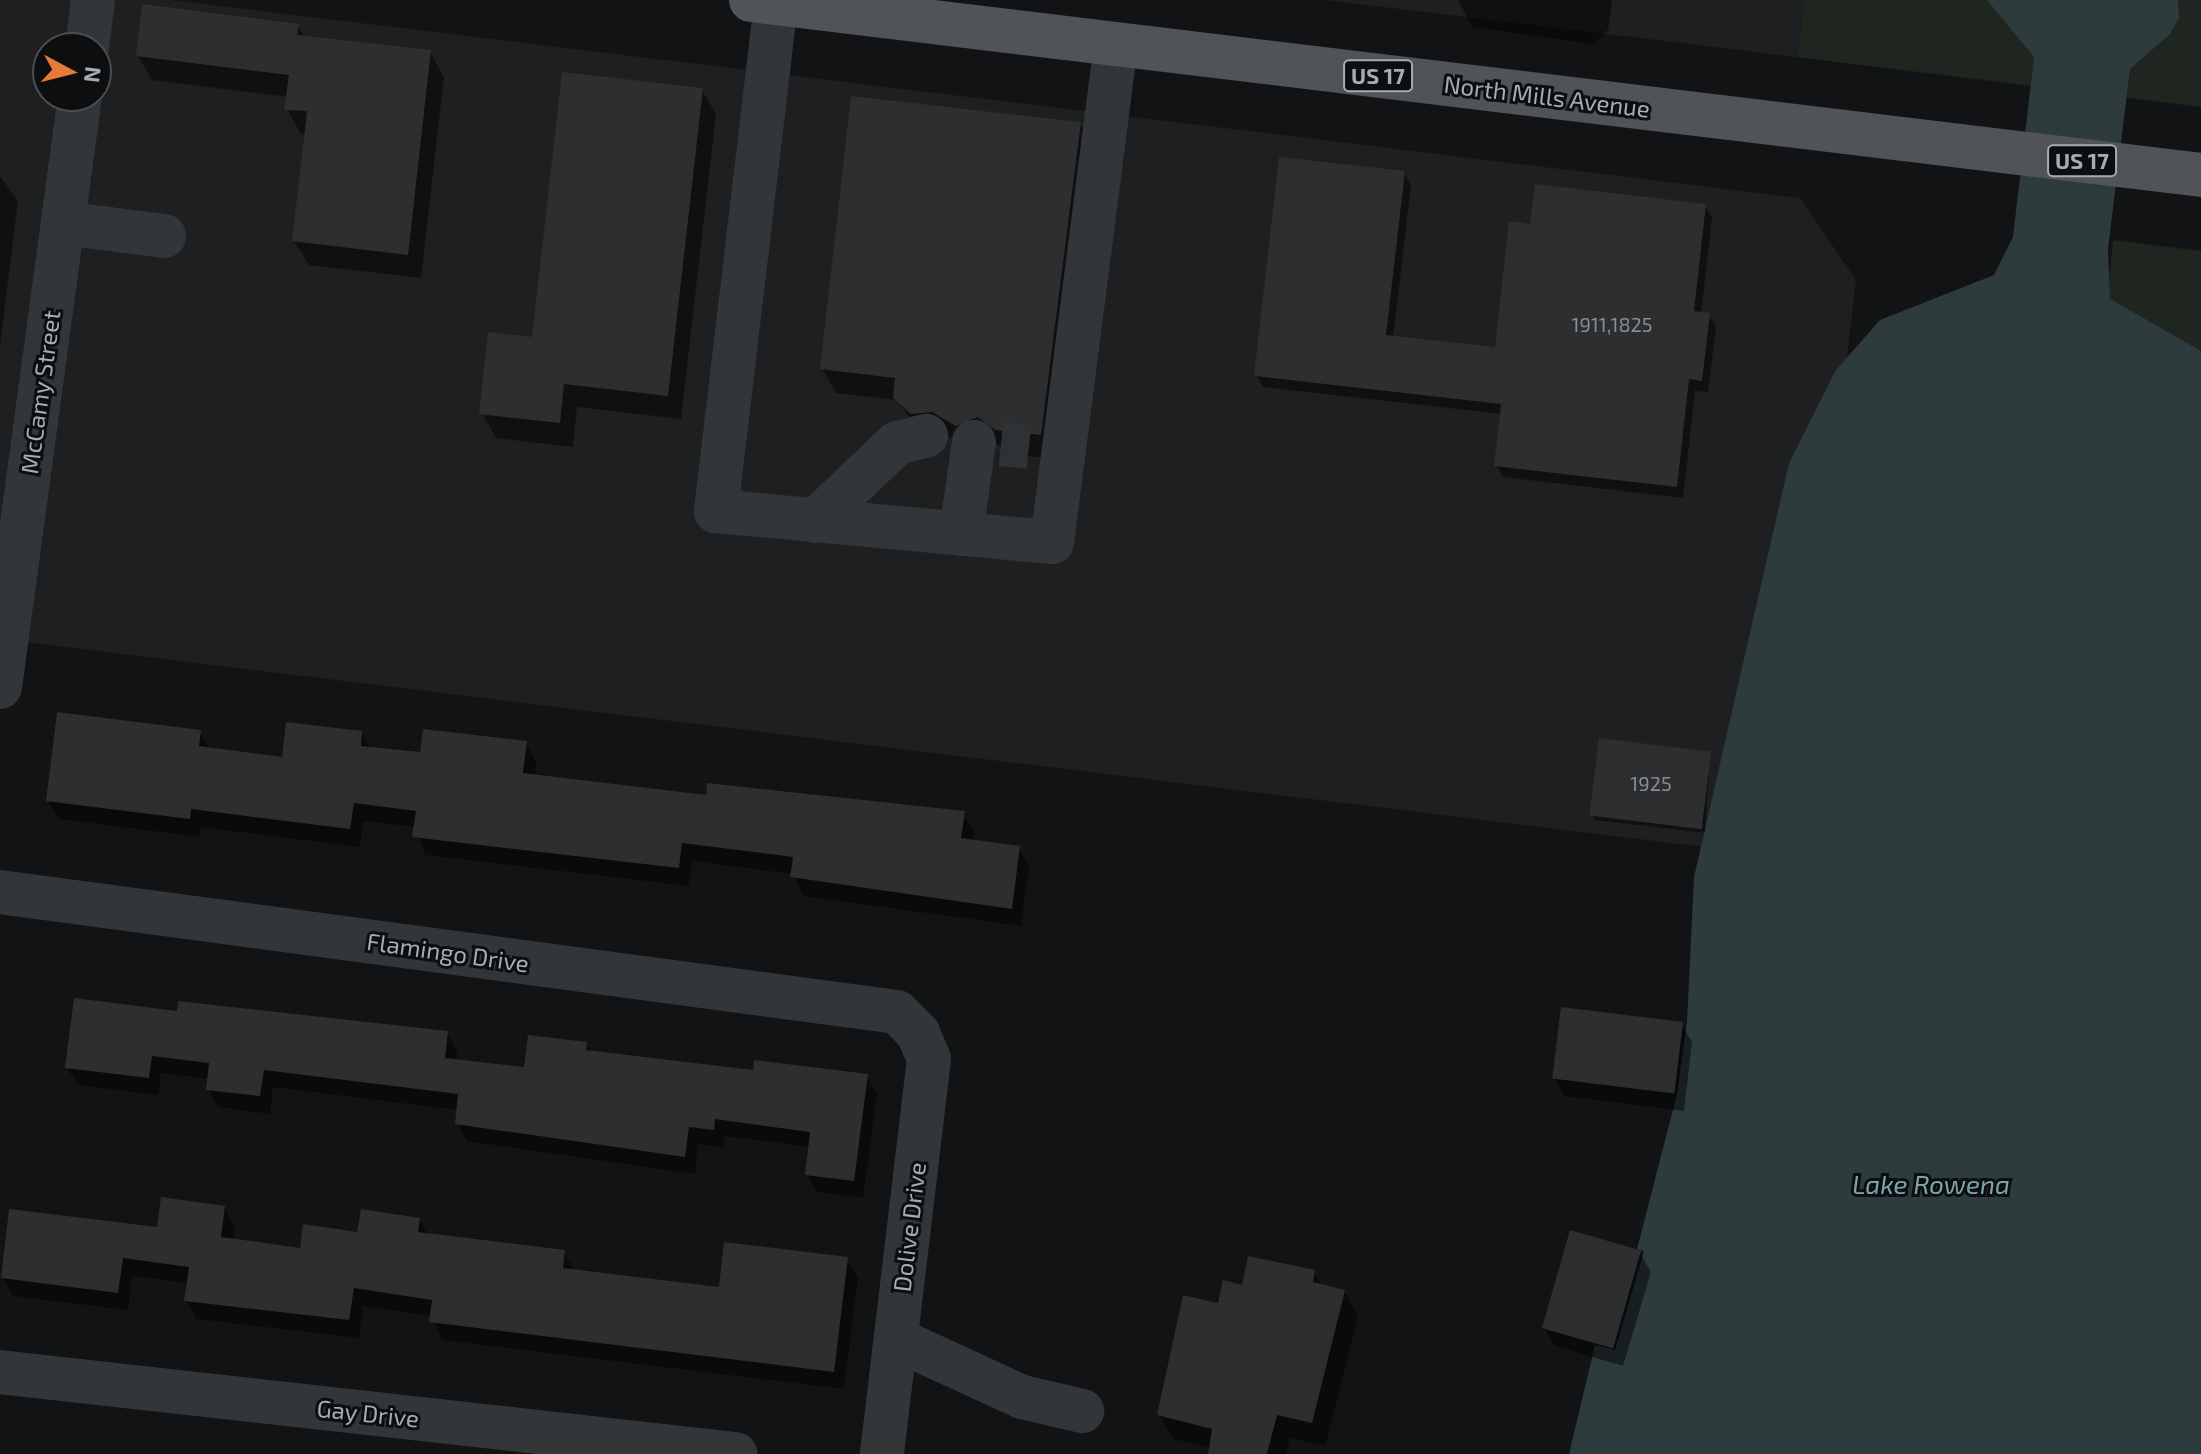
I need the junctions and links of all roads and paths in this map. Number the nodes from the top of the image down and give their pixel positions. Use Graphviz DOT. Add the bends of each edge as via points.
graph roads {
  1 [pos="93,0"];
  2 [pos="764,2"];
  3 [pos="89,32"];
  4 [pos="1116,44"];
  5 [pos="78,112"];
  6 [pos="2180,172"];
  7 [pos="63,223"];
  8 [pos="164,236"];
  9 [pos="992,443"];
  10 [pos="815,521"];
  11 [pos="961,534"];
  12 [pos="0,687"];
  13 [pos="0,892"];
  14 [pos="897,1012"];
  15 [pos="896,1339"];
  16 [pos="0,1372"];
  17 [pos="1082,1411"];
  18 [pos="735,1454"];
  19 [pos="882,1454"];
  1 -- 3 [label="street"];
  2 -- 4 [label="main road, North Mills Avenue / US 17"];
  2 -- 10 [label="street" via="716,511"];
  4 -- 6 [label="main road, North Mills Avenue / US 17"];
  4 -- 9 [label="street"];
  5 -- 7 [label="street, McCamy Street"];
  7 -- 8 [label="street"];
  7 -- 12 [label="street, McCamy Street"];
  9 -- 10 [label="street" via="897,443"];
  9 -- 11 [label="street"];
  9 -- 11 [label="street" via="1052,542"];
  10 -- 11 [label="street"];
  13 -- 14 [label="street, Flamingo Drive"];
  14 -- 15 [label="street, Dolive Drive" via="918,1033 929,1059"];
  15 -- 17 [label="street" via="1022,1397"];
  15 -- 19 [label="street, Dolive Drive"];
  16 -- 18 [label="street, Gay Drive"];
}
